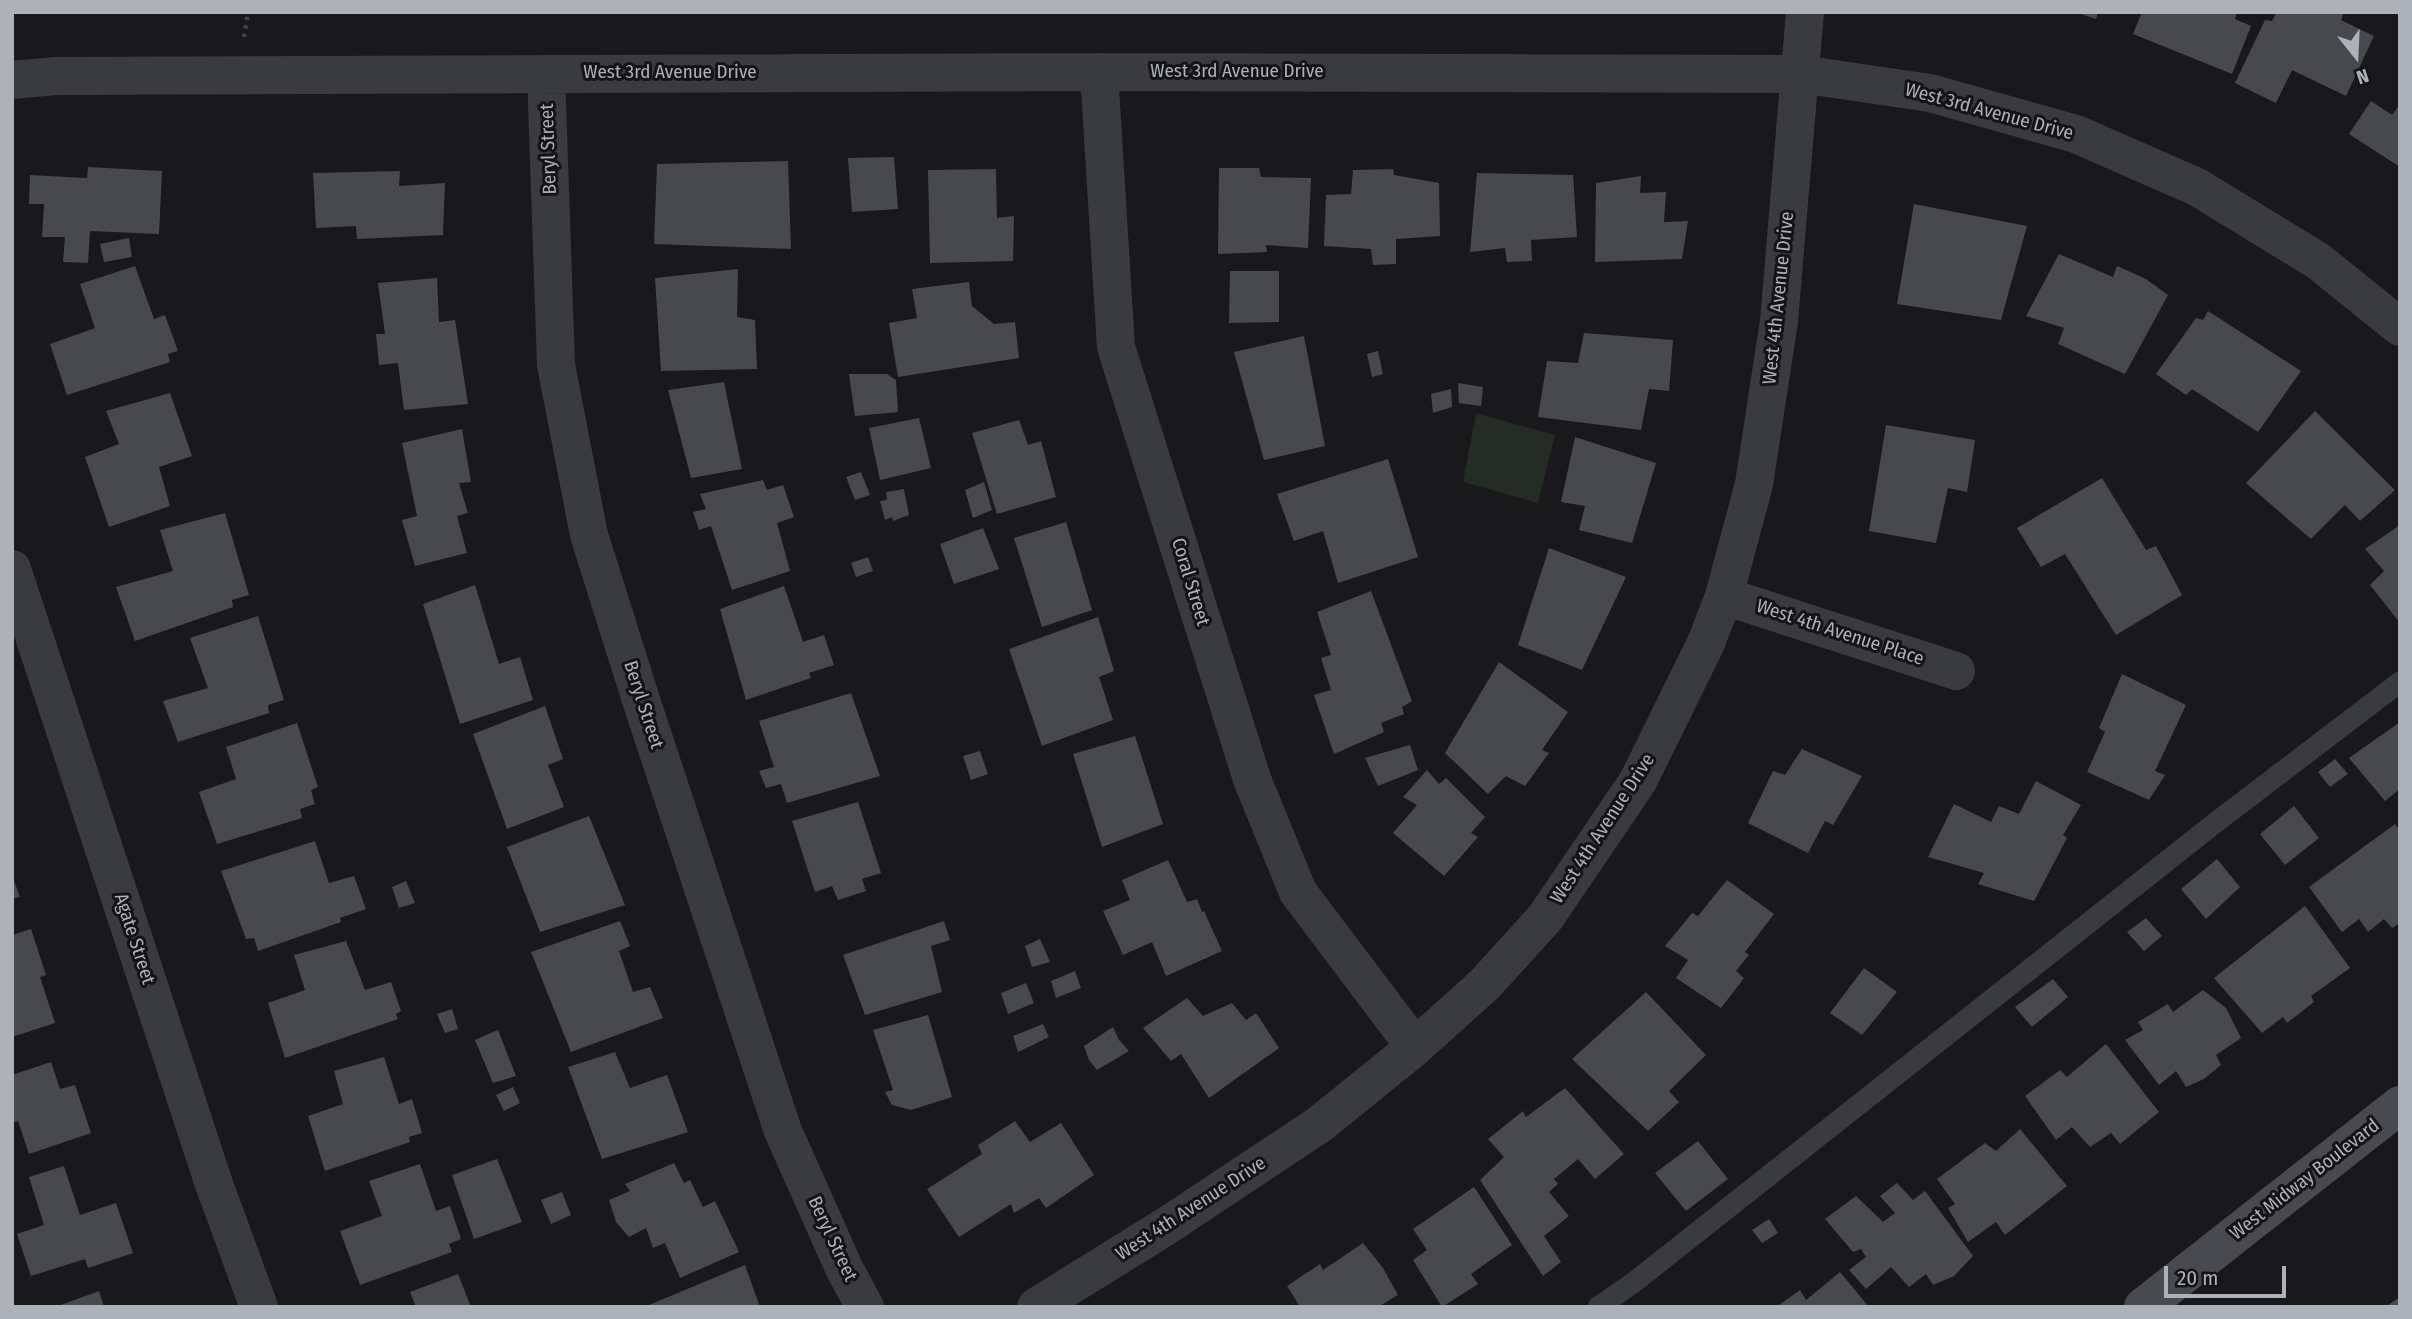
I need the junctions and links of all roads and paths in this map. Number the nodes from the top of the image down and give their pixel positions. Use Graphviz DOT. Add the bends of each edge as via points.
graph roads {
  1 [pos="1805,12"];
  2 [pos="1099,72"];
  3 [pos="546,74"];
  4 [pos="1800,74"];
  5 [pos="12,80"];
  6 [pos="2400,327"];
  7 [pos="12,569"];
  8 [pos="1724,596"];
  9 [pos="1956,671"];
  10 [pos="2400,682"];
  11 [pos="1415,1047"];
  12 [pos="2400,1105"];
  13 [pos="259,1307"];
  14 [pos="865,1307"];
  15 [pos="1036,1307"];
  16 [pos="1598,1307"];
  17 [pos="2143,1307"];
  1 -- 4 [label="street, West 4th Avenue Drive"];
  2 -- 3 [label="street, West 3rd Avenue Drive"];
  2 -- 4 [label="street, West 3rd Avenue Drive"];
  2 -- 11 [label="street, Coral Street" via="1116,347 1252,779 1298,892"];
  3 -- 5 [label="street, West 3rd Avenue Drive"];
  3 -- 14 [label="street, Beryl Street" via="556,365 589,535 783,1131"];
  4 -- 6 [label="street, West 3rd Avenue Drive" via="1930,93 2076,134 2197,187 2318,261"];
  4 -- 8 [label="street, West 4th Avenue Drive" via="1779,321 1755,484"];
  7 -- 13 [label="street, Agate Street"];
  8 -- 9 [label="street, West 4th Avenue Place"];
  8 -- 11 [label="street, West 4th Avenue Drive" via="1706,643 1637,781 1545,918 1485,984"];
  10 -- 16 [label="lane" via="2214,822"];
  11 -- 15 [label="street, West 4th Avenue Drive" via="1320,1124"];
  12 -- 17 [label="main road, West Midway Boulevard"];
}
